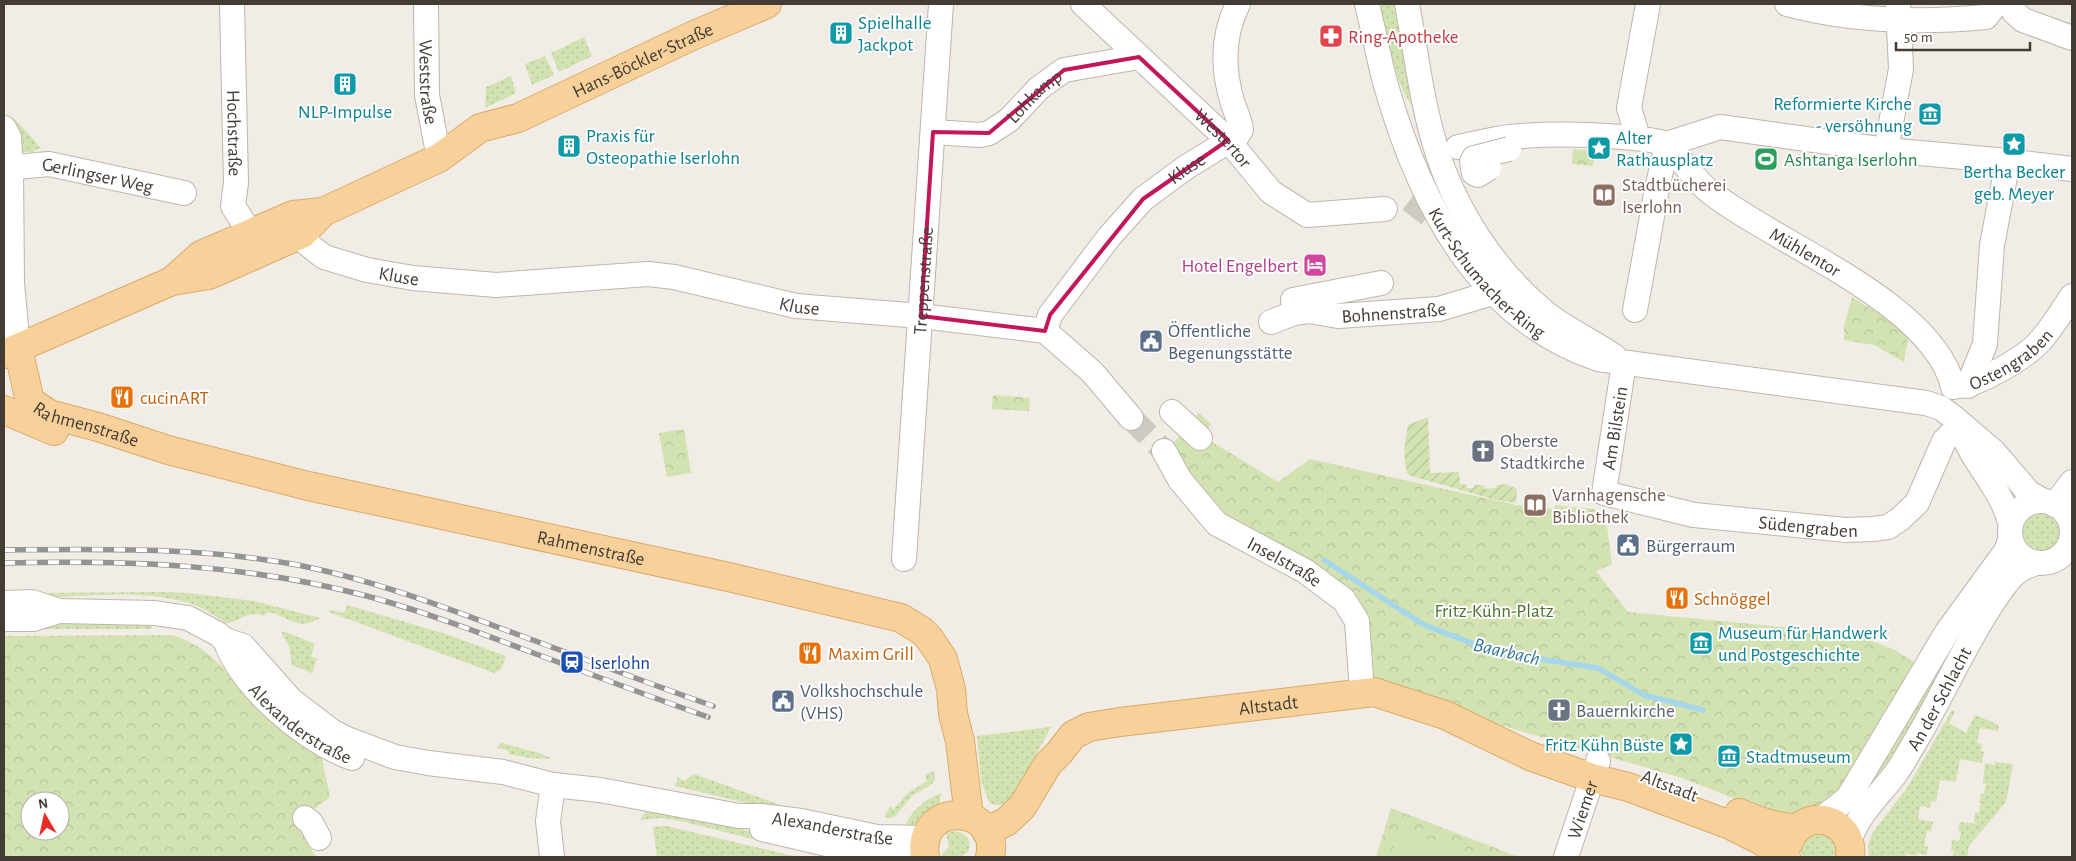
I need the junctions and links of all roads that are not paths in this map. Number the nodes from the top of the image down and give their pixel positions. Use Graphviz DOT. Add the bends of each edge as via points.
graph roads {
  1 [pos="232,4"];
  2 [pos="426,4"];
  3 [pos="941,4"];
  4 [pos="1083,4"];
  5 [pos="1238,4"];
  6 [pos="1367,4"];
  7 [pos="1407,4"];
  8 [pos="1648,4"];
  9 [pos="1787,4"];
  10 [pos="760,5"];
  11 [pos="2009,6"];
  12 [pos="1899,12"];
  13 [pos="2072,38"];
  14 [pos="1138,57"];
  15 [pos="1429,122"];
  16 [pos="4,128"];
  17 [pos="1400,128"];
  18 [pos="933,132"];
  19 [pos="1544,134"];
  20 [pos="1638,138"];
  21 [pos="1228,140"];
  22 [pos="1667,144"];
  23 [pos="1458,147"];
  24 [pos="1507,149"];
  25 [pos="1886,150"];
  26 [pos="439,158"];
  27 [pos="2008,161"];
  28 [pos="8,168"];
  29 [pos="2072,170"];
  30 [pos="184,193"];
  31 [pos="1385,209"];
  32 [pos="323,212"];
  33 [pos="302,234"];
  34 [pos="250,245"];
  35 [pos="1381,283"];
  36 [pos="1492,293"];
  37 [pos="2072,296"];
  38 [pos="1635,310"];
  39 [pos="1294,313"];
  40 [pos="920,316"];
  41 [pos="1271,322"];
  42 [pos="1045,331"];
  43 [pos="11,352"];
  44 [pos="1624,363"];
  45 [pos="1960,386"];
  46 [pos="9,408"];
  47 [pos="1172,412"];
  48 [pos="1131,418"];
  49 [pos="1952,419"];
  50 [pos="1200,438"];
  51 [pos="168,450"];
  52 [pos="1164,451"];
  53 [pos="2072,482"];
  54 [pos="1604,493"];
  55 [pos="2059,508"];
  56 [pos="2011,533"];
  57 [pos="2071,543"];
  58 [pos="904,559"];
  59 [pos="2036,563"];
  60 [pos="4,603"];
  61 [pos="59,611"];
  62 [pos="4,619"];
  63 [pos="1362,692"];
  64 [pos="1595,770"];
  65 [pos="553,785"];
  66 [pos="739,816"];
  67 [pos="305,818"];
  68 [pos="1809,824"];
  69 [pos="977,834"];
  70 [pos="320,838"];
  71 [pos="924,851"];
  72 [pos="1850,853"];
  73 [pos="552,857"];
  74 [pos="904,857"];
  75 [pos="1566,857"];
  76 [pos="1787,857"];
  1 -- 34 [label="street, Hochstraße" via="234,206"];
  2 -- 26 [label="street, Weststraße" via="427,95"];
  3 -- 18 [label="street, Treppenstraße"];
  4 -- 14 [label="street, Westertor"];
  5 -- 21 [label="street" via="1226,36 1224,57 1241,130 1238,136"];
  6 -- 17 [label="street, Kurt-Schumacher-Ring" via="1387,89"];
  7 -- 15 [label="street, Kurt-Schumacher-Ring"];
  8 -- 20 [label="street" via="1629,108"];
  9 -- 12 [label="street" via="1813,11"];
  10 -- 26 [label="main road, Hans-Böckler-Straße" via="518,118 480,128"];
  11 -- 12 [label="street" via="1986,17 1961,20"];
  11 -- 13 [label="street" via="2023,20"];
  12 -- 25 [label="street" via="1901,69"];
  14 -- 18 [label="street, Lohkamp" via="1064,70 1039,88 1009,120 989,133"];
  14 -- 21 [label="street, Westertor"];
  15 -- 17 [label="street"];
  15 -- 44 [label="street, Kurt-Schumacher-Ring" via="1447,180 1463,211 1510,280 1547,313"];
  16 -- 28 [label="street" via="9,137"];
  17 -- 36 [label="street, Kurt-Schumacher-Ring" via="1441,222"];
  18 -- 40 [label="street, Treppenstraße"];
  19 -- 20 [label="street"];
  19 -- 23 [label="street"];
  19 -- 24 [label="street"];
  20 -- 22 [label="street"];
  21 -- 31 [label="street, Westertor" via="1270,192 1307,215"];
  21 -- 42 [label="street, Kluse" via="1143,199 1109,237 1050,315"];
  22 -- 25 [label="street" via="1720,127"];
  22 -- 38 [label="street"];
  22 -- 45 [label="street, Mühlentor" via="1709,191 1900,312 1935,349"];
  25 -- 27 [label="street"];
  26 -- 32 [label="main road, Hans-Böckler-Straße"];
  27 -- 29 [label="street"];
  27 -- 45 [label="street" via="1992,245 1985,344"];
  28 -- 30 [label="street, Gerlingser Weg" via="49,164"];
  28 -- 43 [label="street"];
  32 -- 33 [label="main road, Hans-Böckler-Straße"];
  32 -- 34 [label="main road, Hans-Böckler-Straße" via="293,215"];
  33 -- 34 [label="main road, Hans-Böckler-Straße"];
  33 -- 40 [label="street, Kluse" via="305,242 324,257 367,270 413,278 496,285 648,274 674,277 796,306"];
  34 -- 43 [label="main road, Hans-Böckler-Straße"];
  35 -- 39 [label="street" via="1294,300"];
  36 -- 39 [label="street, Bohnenstraße" via="1439,309 1338,316 1308,311"];
  36 -- 44 [label="street, Kurt-Schumacher-Ring" via="1533,328 1556,341 1598,359"];
  37 -- 45 [label="street, Ostengraben" via="2041,341 2010,364"];
  39 -- 41 [label="street"];
  40 -- 42 [label="street, Kluse"];
  40 -- 58 [label="street, Treppenstraße"];
  42 -- 48 [label="street" via="1092,372"];
  43 -- 51 [label="main road, Rahmenstraße" via="30,401 49,414"];
  44 -- 49 [label="street, Kurt-Schumacher-Ring" via="1926,403"];
  44 -- 54 [label="street, Am Bilstein"];
  45 -- 49 [label="street, Ostengraben"];
  46 -- 51 [label="main road, Rahmenstraße" via="47,429 94,442"];
  47 -- 50 [label="street"];
  49 -- 54 [label="street, Südengraben" via="1952,433 1944,441 1917,503 1888,527 1846,530 1708,516"];
  49 -- 55 [label="street, Kurt-Schumacher-Ring" via="1994,452 2029,493"];
  49 -- 56 [label="street" via="1998,493 2007,511"];
  51 -- 69 [label="main road, Rahmenstraße" via="308,486 733,578 901,618 922,631 935,645 948,674 954,714 948,757"];
  52 -- 63 [label="street, Inselstraße" via="1180,480 1217,524 1304,571 1344,600 1356,621"];
  53 -- 55 [label="street"];
  55 -- 56 [label="street" via="2024,506 2014,516"];
  55 -- 57 [label="street" via="2071,525"];
  56 -- 59 [label="street" via="2018,554"];
  56 -- 68 [label="street, An der Schlacht" via="2006,551 1947,632 1848,798"];
  57 -- 59 [label="street" via="2058,558"];
  59 -- 72 [label="street, An der Schlacht" via="2022,567 2009,580 1900,766 1854,826"];
  60 -- 61 [label="street, Alexanderstraße" via="32,602"];
  61 -- 62 [label="street, Alexanderstraße" via="33,619"];
  61 -- 65 [label="street, Alexanderstraße" via="155,613 188,618 225,640 234,660 280,713 338,753 392,771 426,778 501,786"];
  63 -- 64 [label="main road, Altstadt" via="1402,699 1482,732"];
  63 -- 69 [label="main road, Altstadt" via="1089,726 1073,735 1059,753 1056,769 1033,818 1015,835"];
  64 -- 68 [label="main road, Altstadt" via="1686,789 1767,824 1786,828"];
  64 -- 75 [label="street, Wiemer"];
  64 -- 76 [label="main road, Altstadt" via="1628,787 1730,825"];
  65 -- 66 [label="street, Alexanderstraße" via="600,790"];
  65 -- 73 [label="street" via="548,821"];
  66 -- 71 [label="street, Alexanderstraße" via="801,821"];
  66 -- 74 [label="street, Alexanderstraße" via="758,828 851,850"];
  67 -- 70 [label="street"];
  68 -- 72 [label="main road, Altstadt" via="1829,821 1838,826 1845,833"];
  68 -- 76 [label="main road" via="1790,841"];
  69 -- 71 [label="main road, Altstadt" via="934,824"];
}
